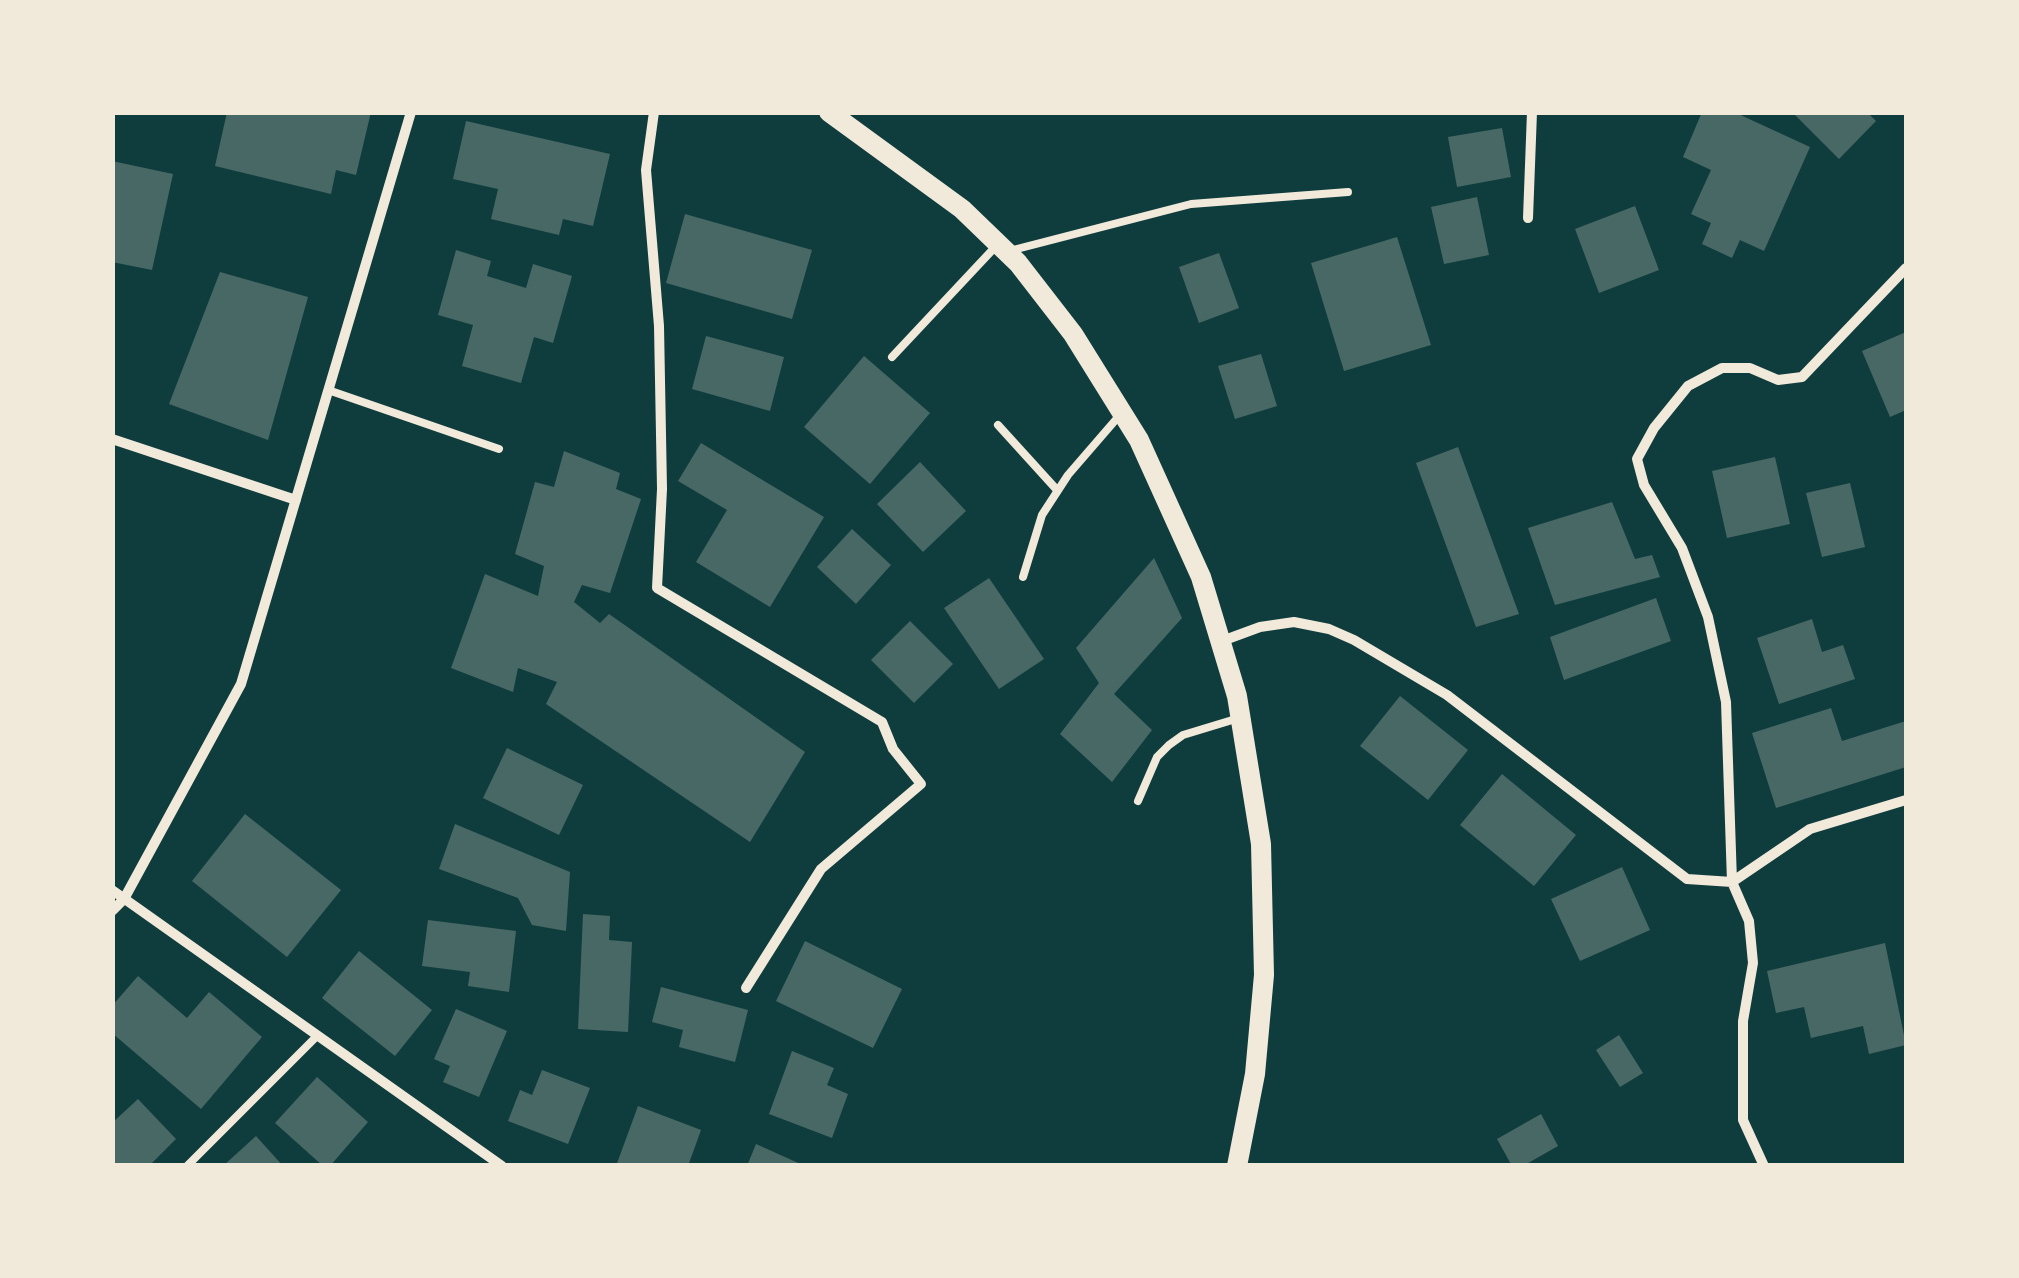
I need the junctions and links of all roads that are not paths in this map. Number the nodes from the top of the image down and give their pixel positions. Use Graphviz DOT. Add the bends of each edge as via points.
graph roads {
  1 [pos="410,112"];
  2 [pos="654,112"];
  3 [pos="829,112"];
  4 [pos="855,112"];
  5 [pos="1532,112"];
  6 [pos="908,167"];
  7 [pos="1348,192"];
  8 [pos="1528,218"];
  9 [pos="1002,247"];
  10 [pos="1906,268"];
  11 [pos="892,357"];
  12 [pos="328,390"];
  13 [pos="1122,412"];
  14 [pos="998,424"];
  15 [pos="112,438"];
  16 [pos="499,450"];
  17 [pos="1057,490"];
  18 [pos="296,500"];
  19 [pos="1023,577"];
  20 [pos="1222,642"];
  21 [pos="1242,718"];
  22 [pos="1906,800"];
  23 [pos="1138,801"];
  24 [pos="1732,882"];
  25 [pos="112,890"];
  26 [pos="124,899"];
  27 [pos="112,911"];
  28 [pos="746,988"];
  29 [pos="316,1036"];
  30 [pos="187,1166"];
  31 [pos="502,1166"];
  32 [pos="1238,1166"];
  33 [pos="1764,1166"];
  1 -- 12 [label="street"];
  2 -- 28 [label="street" via="646,170 659,344 657,588 882,722 893,749 921,784 821,869"];
  3 -- 6 [label="main road"];
  4 -- 6 [label="main road"];
  5 -- 8 [label="street"];
  6 -- 9 [label="main road"];
  7 -- 9 [label="lane" via="1191,204"];
  9 -- 11 [label="lane"];
  9 -- 13 [label="main road" via="1073,334"];
  10 -- 24 [label="street" via="1802,377 1778,380 1750,368 1722,368 1688,386 1637,458 1644,486 1682,548 1708,617 1726,702"];
  12 -- 16 [label="lane"];
  12 -- 18 [label="street"];
  13 -- 17 [label="lane"];
  13 -- 20 [label="main road" via="1166,492"];
  14 -- 17 [label="lane"];
  15 -- 18 [label="street"];
  17 -- 19 [label="lane" via="1032,540"];
  18 -- 26 [label="street" via="241,684"];
  20 -- 21 [label="main road"];
  20 -- 24 [label="street" via="1294,622 1354,640 1446,695 1687,879"];
  21 -- 23 [label="lane" via="1169,745"];
  21 -- 32 [label="main road" via="1261,844 1264,941 1255,1074"];
  22 -- 24 [label="street" via="1810,829"];
  24 -- 33 [label="street" via="1749,921 1754,964 1744,1021 1743,1120"];
  25 -- 26 [label="street"];
  26 -- 27 [label="street"];
  26 -- 29 [label="street"];
  29 -- 30 [label="lane"];
  29 -- 31 [label="street"];
}
